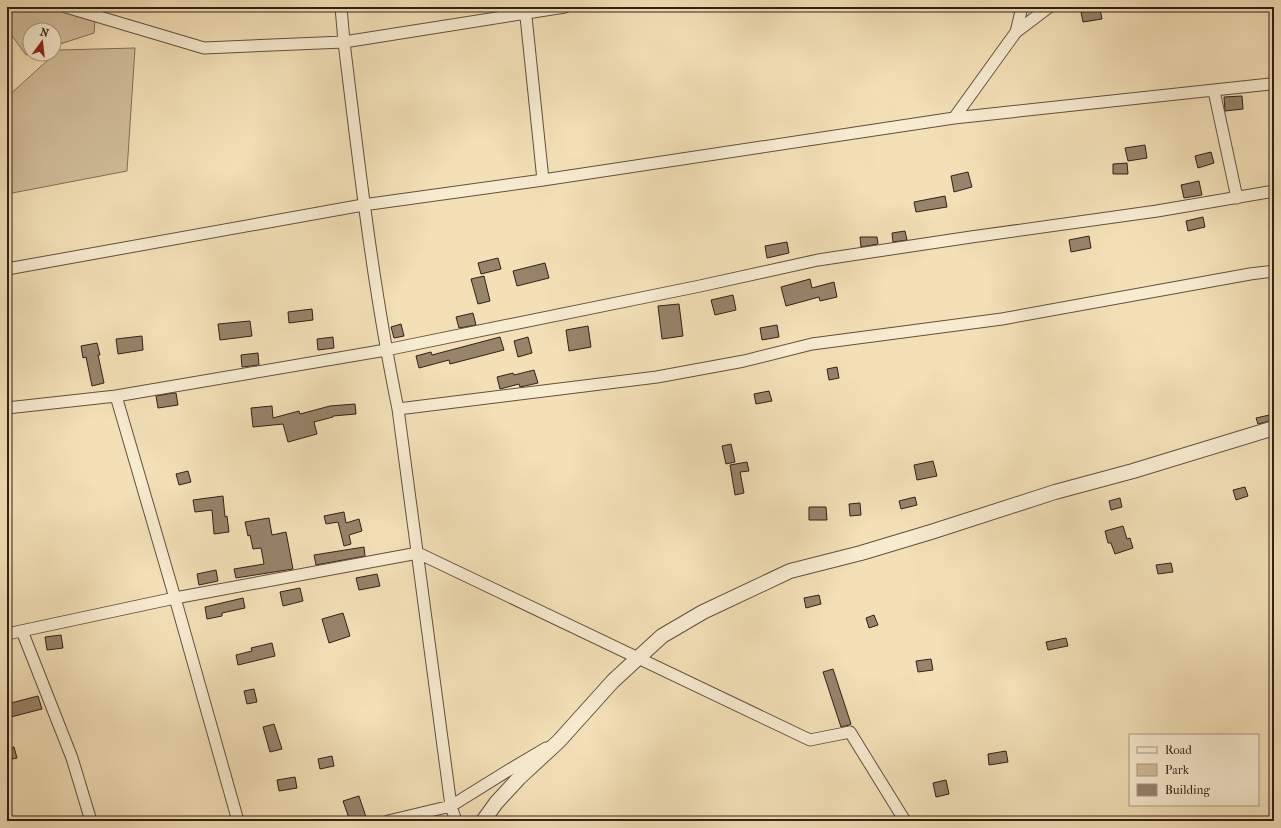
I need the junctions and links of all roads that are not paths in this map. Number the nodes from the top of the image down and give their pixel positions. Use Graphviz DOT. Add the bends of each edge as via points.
graph roads {
  1 [pos="66,7"];
  2 [pos="341,7"];
  3 [pos="565,7"];
  4 [pos="1022,7"];
  5 [pos="1049,7"];
  6 [pos="525,10"];
  7 [pos="1016,32"];
  8 [pos="344,42"];
  9 [pos="1270,84"];
  10 [pos="1214,91"];
  11 [pos="954,118"];
  12 [pos="543,180"];
  13 [pos="1274,192"];
  14 [pos="1237,198"];
  15 [pos="363,205"];
  16 [pos="7,269"];
  17 [pos="1274,271"];
  18 [pos="386,350"];
  19 [pos="116,396"];
  20 [pos="7,408"];
  21 [pos="398,409"];
  22 [pos="1274,428"];
  23 [pos="418,553"];
  24 [pos="175,598"];
  25 [pos="22,631"];
  26 [pos="7,634"];
  27 [pos="638,658"];
  28 [pos="559,741"];
  29 [pos="451,806"];
  30 [pos="91,821"];
  31 [pos="238,821"];
  32 [pos="388,821"];
  33 [pos="456,821"];
  34 [pos="483,821"];
  35 [pos="905,821"];
  1 -- 8 [label="street" via="204,48"];
  2 -- 8 [label="street"];
  3 -- 6 [label="street"];
  4 -- 7 [label="street"];
  5 -- 7 [label="street"];
  6 -- 8 [label="street"];
  6 -- 12 [label="street"];
  7 -- 11 [label="street"];
  8 -- 15 [label="street"];
  9 -- 10 [label="street"];
  10 -- 11 [label="street"];
  10 -- 14 [label="street"];
  11 -- 12 [label="street"];
  12 -- 15 [label="street"];
  13 -- 14 [label="street"];
  14 -- 18 [label="street" via="1157,212 818,260"];
  15 -- 16 [label="street"];
  15 -- 18 [label="street"];
  17 -- 21 [label="street" via="1002,319 812,344 744,361 657,377"];
  18 -- 19 [label="street"];
  18 -- 21 [label="street"];
  19 -- 20 [label="street"];
  19 -- 24 [label="street"];
  21 -- 23 [label="street"];
  22 -- 27 [label="street" via="1134,471 1055,492 861,553 790,572 703,612 662,636"];
  23 -- 24 [label="street"];
  23 -- 27 [label="street"];
  23 -- 29 [label="street"];
  24 -- 25 [label="street"];
  24 -- 31 [label="street"];
  25 -- 26 [label="street"];
  25 -- 30 [label="street" via="72,758"];
  27 -- 28 [label="street" via="613,681"];
  27 -- 35 [label="street" via="810,740 850,732"];
  28 -- 29 [label="street"];
  28 -- 34 [label="street" via="519,778"];
  29 -- 32 [label="street"];
  29 -- 33 [label="street"];
}
